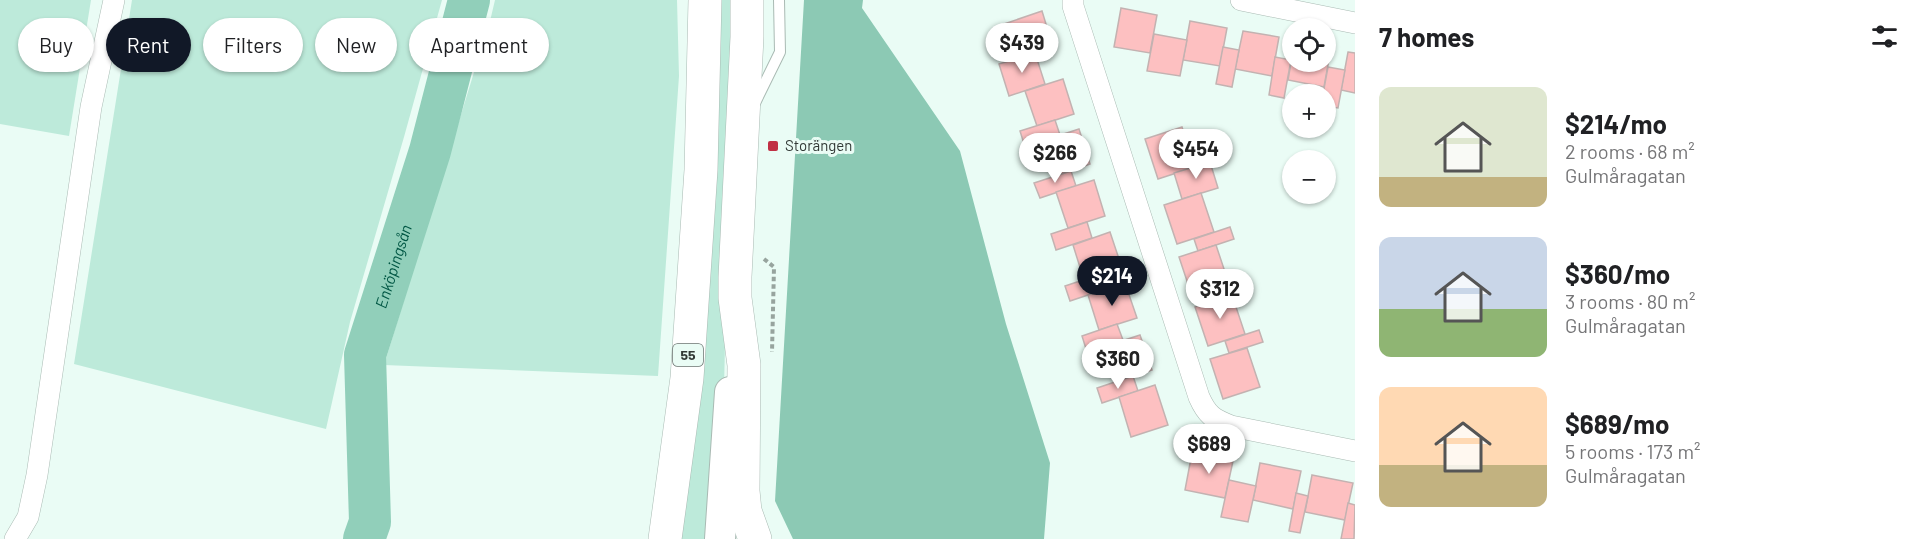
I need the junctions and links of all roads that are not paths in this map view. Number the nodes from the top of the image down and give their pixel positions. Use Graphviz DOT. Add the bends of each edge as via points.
graph roads {
  1 [pos="114,0"];
  2 [pos="705,0"];
  3 [pos="747,0"];
  4 [pos="779,0"];
  5 [pos="1073,0"];
  6 [pos="1241,0"];
  7 [pos="1355,23"];
  8 [pos="744,128"];
  9 [pos="735,298"];
  10 [pos="1355,451"];
  11 [pos="15,539"];
  12 [pos="665,539"];
  13 [pos="720,539"];
  14 [pos="755,539"];
  1 -- 11 [label="street" via="92,107 38,475 28,517"];
  2 -- 12 [label="main road, 55" via="701,170 687,378"];
  3 -- 8 [label="main road"];
  4 -- 8 [label="lane" via="780,52"];
  5 -- 10 [label="street" via="1205,411 1231,426"];
  6 -- 7 [label="street"];
  8 -- 9 [label="main road"];
  9 -- 13 [label="main road"];
  9 -- 14 [label="main road" via="744,365 742,491"];
}
